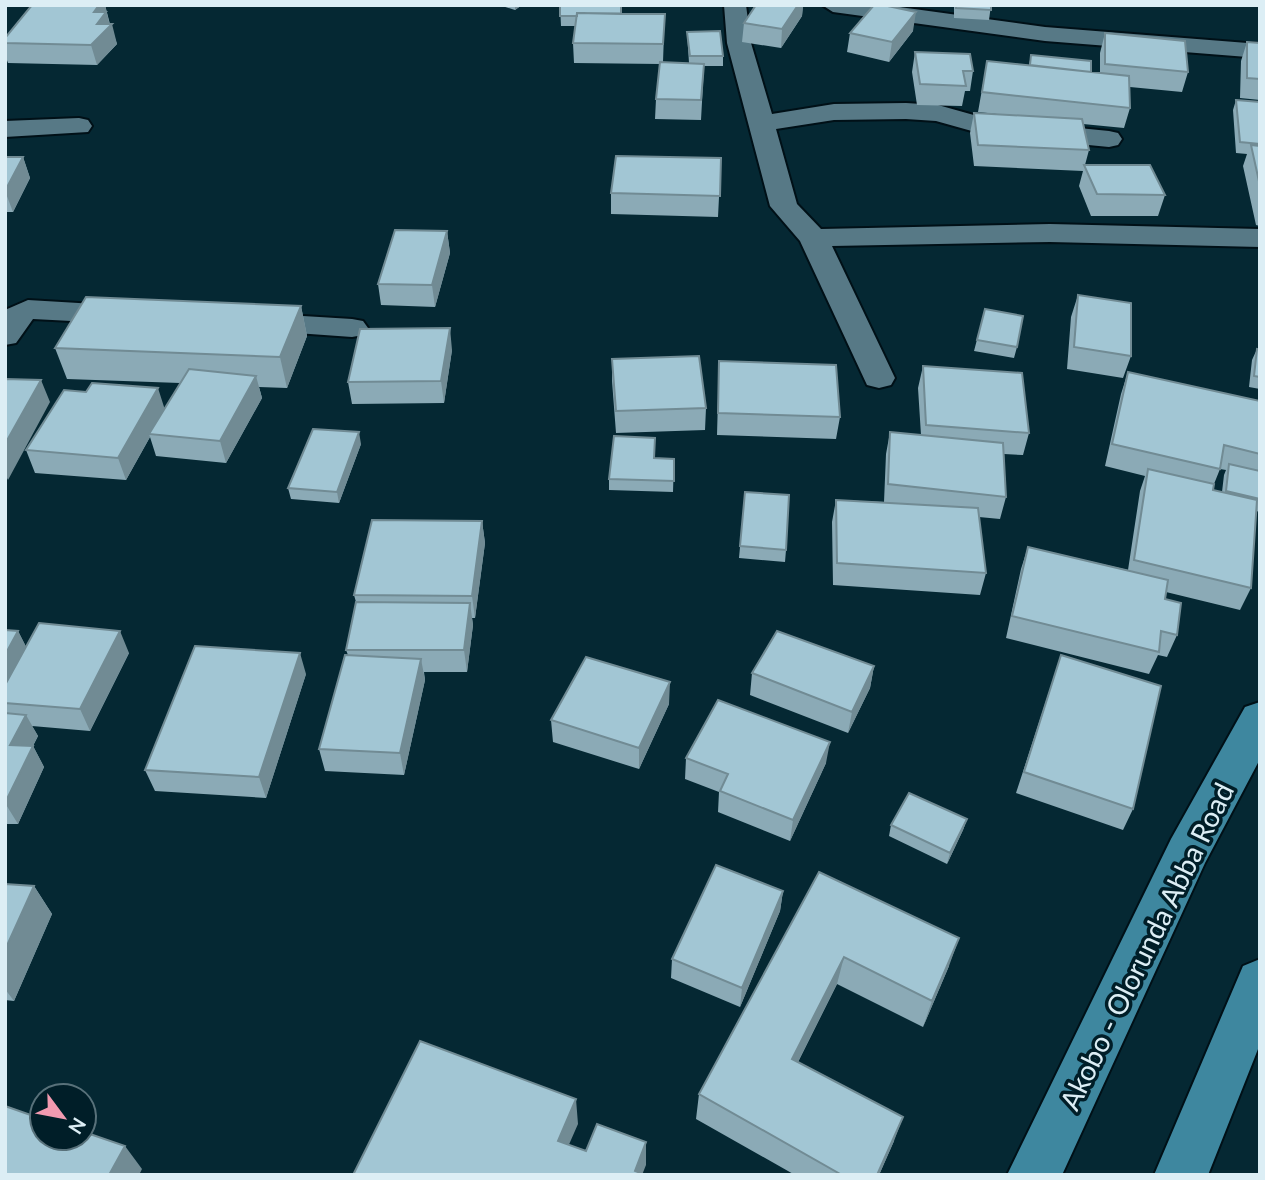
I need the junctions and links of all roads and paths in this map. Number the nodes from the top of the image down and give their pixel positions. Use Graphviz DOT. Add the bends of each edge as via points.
graph roads {
  1 [pos="734,5"];
  2 [pos="833,5"];
  3 [pos="1260,51"];
  4 [pos="760,124"];
  5 [pos="79,126"];
  6 [pos="5,129"];
  7 [pos="1109,139"];
  8 [pos="813,238"];
  9 [pos="1260,238"];
  10 [pos="160,317"];
  11 [pos="228,321"];
  12 [pos="352,328"];
  13 [pos="5,336"];
  14 [pos="878,378"];
  15 [pos="1260,719"];
  16 [pos="1254,1010"];
  17 [pos="1034,1175"];
  18 [pos="1181,1175"];
  1 -- 4 [label="street"];
  2 -- 3 [label="street" via="1045,34"];
  4 -- 7 [label="street" via="834,111 906,111 938,113 986,127"];
  4 -- 8 [label="street" via="784,206"];
  5 -- 6 [label="street"];
  8 -- 9 [label="street" via="1050,233"];
  8 -- 14 [label="street"];
  10 -- 13 [label="street" via="28,309 18,314"];
  11 -- 12 [label="street"];
  15 -- 17 [label="main road, Akobo - Olorunda Abba Road" via="1187,853"];
  16 -- 18 [label="main road"];
}
